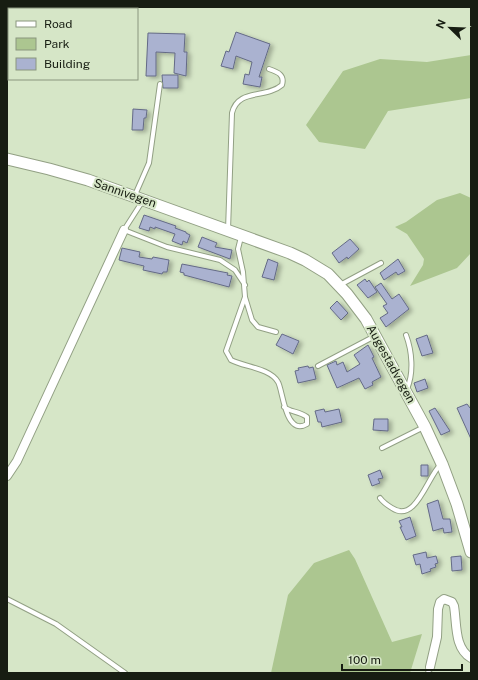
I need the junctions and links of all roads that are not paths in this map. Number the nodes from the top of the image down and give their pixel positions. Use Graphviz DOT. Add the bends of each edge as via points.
graph roads {
  1 [pos="269,69"];
  2 [pos="160,84"];
  3 [pos="7,159"];
  4 [pos="139,198"];
  5 [pos="124,230"];
  6 [pos="228,230"];
  7 [pos="242,235"];
  8 [pos="381,263"];
  9 [pos="245,285"];
  10 [pos="340,286"];
  11 [pos="245,297"];
  12 [pos="276,332"];
  13 [pos="375,335"];
  14 [pos="406,335"];
  15 [pos="318,366"];
  16 [pos="406,391"];
  17 [pos="284,407"];
  18 [pos="425,427"];
  19 [pos="382,448"];
  20 [pos="442,464"];
  21 [pos="7,476"];
  22 [pos="380,498"];
  23 [pos="469,537"];
  24 [pos="471,552"];
  25 [pos="7,599"];
  26 [pos="471,658"];
  27 [pos="429,671"];
  28 [pos="125,673"];
  1 -- 6 [label="lane" via="281,74 282,85 272,91 245,96 238,100 233,108"];
  2 -- 4 [label="lane" via="149,163"];
  3 -- 4 [label="main road, Sannivegen" via="49,168"];
  4 -- 5 [label="lane"];
  4 -- 6 [label="main road, Sannivegen"];
  5 -- 9 [label="lane" via="167,247 220,260 235,270"];
  5 -- 21 [label="street" via="17,461"];
  6 -- 7 [label="main road, Sannivegen"];
  7 -- 9 [label="lane" via="238,250"];
  7 -- 10 [label="main road, Augestadvegen" via="305,260 328,274"];
  8 -- 10 [label="lane"];
  9 -- 11 [label="lane"];
  10 -- 13 [label="main road, Augestadvegen"];
  11 -- 12 [label="lane" via="254,324"];
  11 -- 17 [label="lane" via="226,351 231,360 268,373 277,380"];
  13 -- 15 [label="lane"];
  13 -- 16 [label="main road, Augestadvegen"];
  14 -- 16 [label="lane" via="411,374"];
  16 -- 18 [label="main road, Augestadvegen"];
  17 -- 17 [label="lane" via="294,422 301,426 307,424 307,416"];
  18 -- 19 [label="lane"];
  18 -- 20 [label="main road, Augestadvegen"];
  20 -- 22 [label="lane" via="433,473 418,501 406,511 396,511"];
  20 -- 23 [label="main road, Augestadvegen"];
  23 -- 24 [label="main road, Augestadvegen"];
  25 -- 28 [label="lane" via="56,624"];
  26 -- 27 [label="street" via="458,640 454,606 452,602 444,599 438,609 437,637"];
}
